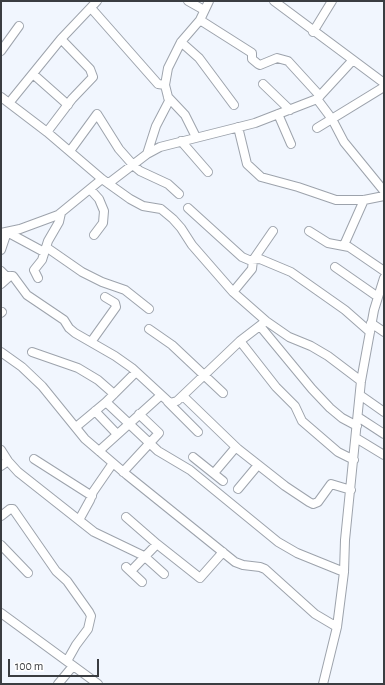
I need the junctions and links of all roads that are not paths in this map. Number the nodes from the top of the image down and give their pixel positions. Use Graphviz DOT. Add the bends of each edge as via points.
graph roads {
  1 [pos="97,1"];
  2 [pos="188,1"];
  3 [pos="209,1"];
  4 [pos="274,1"];
  5 [pos="332,1"];
  6 [pos="91,8"];
  7 [pos="204,10"];
  8 [pos="200,20"];
  9 [pos="19,26"];
  10 [pos="314,32"];
  11 [pos="61,39"];
  12 [pos="181,42"];
  13 [pos="1,51"];
  14 [pos="352,61"];
  15 [pos="33,74"];
  16 [pos="384,83"];
  17 [pos="263,84"];
  18 [pos="165,85"];
  19 [pos="384,86"];
  20 [pos="1,97"];
  21 [pos="168,97"];
  22 [pos="318,98"];
  23 [pos="9,103"];
  24 [pos="68,105"];
  25 [pos="234,105"];
  26 [pos="290,110"];
  27 [pos="278,114"];
  28 [pos="332,119"];
  29 [pos="238,127"];
  30 [pos="316,128"];
  31 [pos="47,132"];
  32 [pos="196,138"];
  33 [pos="181,141"];
  34 [pos="290,144"];
  35 [pos="70,151"];
  36 [pos="147,154"];
  37 [pos="134,166"];
  38 [pos="208,172"];
  39 [pos="106,181"];
  40 [pos="90,189"];
  41 [pos="384,191"];
  42 [pos="179,194"];
  43 [pos="384,196"];
  44 [pos="364,200"];
  45 [pos="188,208"];
  46 [pos="61,213"];
  47 [pos="273,231"];
  48 [pos="309,231"];
  49 [pos="4,233"];
  50 [pos="94,235"];
  51 [pos="344,245"];
  52 [pos="45,249"];
  53 [pos="1,250"];
  54 [pos="253,260"];
  55 [pos="335,267"];
  56 [pos="1,271"];
  57 [pos="384,271"];
  58 [pos="10,276"];
  59 [pos="38,278"];
  60 [pos="384,278"];
  61 [pos="1,284"];
  62 [pos="233,292"];
  63 [pos="105,297"];
  64 [pos="377,299"];
  65 [pos="384,308"];
  66 [pos="149,309"];
  67 [pos="263,323"];
  68 [pos="371,323"];
  69 [pos="149,328"];
  70 [pos="370,332"];
  71 [pos="384,332"];
  72 [pos="240,341"];
  73 [pos="90,342"];
  74 [pos="1,352"];
  75 [pos="32,352"];
  76 [pos="136,372"];
  77 [pos="204,376"];
  78 [pos="361,381"];
  79 [pos="223,393"];
  80 [pos="114,394"];
  81 [pos="360,395"];
  82 [pos="160,396"];
  83 [pos="183,396"];
  84 [pos="106,402"];
  85 [pos="168,402"];
  86 [pos="95,411"];
  87 [pos="384,411"];
  88 [pos="140,414"];
  89 [pos="357,421"];
  90 [pos="129,424"];
  91 [pos="76,427"];
  92 [pos="198,432"];
  93 [pos="117,434"];
  94 [pos="384,434"];
  95 [pos="356,438"];
  96 [pos="150,443"];
  97 [pos="236,447"];
  98 [pos="1,450"];
  99 [pos="99,451"];
  100 [pos="384,455"];
  101 [pos="193,457"];
  102 [pos="34,459"];
  103 [pos="354,460"];
  104 [pos="113,463"];
  105 [pos="4,464"];
  106 [pos="258,465"];
  107 [pos="123,472"];
  108 [pos="214,474"];
  109 [pos="223,481"];
  110 [pos="238,489"];
  111 [pos="351,490"];
  112 [pos="92,496"];
  113 [pos="1,515"];
  114 [pos="126,517"];
  115 [pos="78,520"];
  116 [pos="157,544"];
  117 [pos="1,545"];
  118 [pos="223,552"];
  119 [pos="144,556"];
  120 [pos="344,572"];
  121 [pos="28,573"];
  122 [pos="164,574"];
  123 [pos="142,582"];
  124 [pos="1,613"];
  125 [pos="337,627"];
  126 [pos="70,663"];
  127 [pos="58,684"];
  128 [pos="98,684"];
  129 [pos="323,684"];
  1 -- 6 [label="street"];
  2 -- 7 [label="street"];
  3 -- 7 [label="street"];
  4 -- 10 [label="street"];
  5 -- 10 [label="street"];
  6 -- 11 [label="street"];
  6 -- 18 [label="street" via="158,84"];
  7 -- 8 [label="street"];
  8 -- 12 [label="street"];
  8 -- 22 [label="street" via="252,53 252,59 258,64 277,58 288,61"];
  9 -- 13 [label="street"];
  10 -- 14 [label="street"];
  11 -- 15 [label="street"];
  11 -- 24 [label="street" via="90,69 93,77"];
  12 -- 18 [label="street" via="168,68"];
  12 -- 25 [label="street" via="199,58"];
  14 -- 16 [label="street"];
  14 -- 22 [label="street"];
  15 -- 23 [label="street"];
  15 -- 24 [label="street"];
  17 -- 26 [label="street"];
  18 -- 21 [label="street"];
  19 -- 28 [label="street"];
  20 -- 23 [label="street"];
  21 -- 32 [label="street" via="185,114"];
  21 -- 36 [label="street" via="169,101 156,126"];
  22 -- 26 [label="street"];
  22 -- 28 [label="street"];
  23 -- 31 [label="street"];
  24 -- 31 [label="street"];
  26 -- 27 [label="street"];
  27 -- 29 [label="street"];
  27 -- 34 [label="street"];
  28 -- 30 [label="street"];
  28 -- 41 [label="street" via="344,142"];
  29 -- 32 [label="street"];
  29 -- 44 [label="street" via="248,164 261,177 336,200"];
  31 -- 35 [label="street"];
  32 -- 33 [label="street"];
  33 -- 36 [label="street"];
  33 -- 38 [label="street"];
  35 -- 37 [label="street" via="97,114 119,149"];
  35 -- 39 [label="street"];
  36 -- 37 [label="street"];
  37 -- 39 [label="street"];
  37 -- 42 [label="street" via="168,184"];
  39 -- 40 [label="street"];
  39 -- 62 [label="street" via="136,203 161,209 173,219"];
  40 -- 46 [label="street"];
  40 -- 50 [label="street" via="99,199 104,211 104,223"];
  43 -- 44 [label="street"];
  44 -- 51 [label="street"];
  45 -- 54 [label="street" via="242,257"];
  46 -- 49 [label="street"];
  46 -- 52 [label="street"];
  47 -- 54 [label="street"];
  48 -- 51 [label="street" via="328,243"];
  49 -- 52 [label="street"];
  49 -- 53 [label="street"];
  51 -- 57 [label="street"];
  52 -- 59 [label="street" via="42,260 34,270"];
  52 -- 66 [label="street" via="82,272 125,290"];
  54 -- 62 [label="street" via="252,269"];
  54 -- 70 [label="street" via="260,259 291,272"];
  55 -- 64 [label="street"];
  56 -- 58 [label="street" via="4,275"];
  58 -- 61 [label="street"];
  58 -- 73 [label="street" via="16,279 32,299 61,317 69,328"];
  60 -- 64 [label="street"];
  62 -- 67 [label="street"];
  63 -- 73 [label="street" via="115,303 116,307"];
  64 -- 65 [label="street"];
  64 -- 68 [label="street"];
  67 -- 72 [label="street"];
  67 -- 78 [label="street" via="328,356"];
  67 -- 89 [label="street" via="312,389 330,408 342,418"];
  68 -- 70 [label="street"];
  68 -- 71 [label="street"];
  69 -- 77 [label="street" via="172,345"];
  70 -- 78 [label="street"];
  72 -- 77 [label="street"];
  72 -- 103 [label="street" via="276,387 295,406 302,421 338,452"];
  73 -- 76 [label="street"];
  74 -- 91 [label="street" via="42,386"];
  75 -- 80 [label="street" via="84,371"];
  76 -- 80 [label="street"];
  76 -- 82 [label="street"];
  77 -- 79 [label="street"];
  77 -- 83 [label="street"];
  78 -- 81 [label="street"];
  80 -- 84 [label="street"];
  81 -- 87 [label="street"];
  81 -- 89 [label="street"];
  82 -- 85 [label="street"];
  82 -- 88 [label="street"];
  83 -- 85 [label="street" via="173,403"];
  83 -- 97 [label="street"];
  84 -- 86 [label="street"];
  84 -- 90 [label="street"];
  85 -- 92 [label="street"];
  86 -- 91 [label="street"];
  86 -- 93 [label="street"];
  88 -- 90 [label="street"];
  88 -- 96 [label="street" via="158,431 158,436"];
  89 -- 94 [label="street"];
  89 -- 95 [label="street"];
  90 -- 93 [label="street"];
  90 -- 96 [label="street"];
  91 -- 99 [label="street"];
  93 -- 99 [label="street"];
  95 -- 100 [label="street"];
  95 -- 103 [label="street"];
  96 -- 107 [label="street"];
  96 -- 120 [label="street" via="190,470 278,542 297,553"];
  97 -- 106 [label="street"];
  97 -- 108 [label="street"];
  98 -- 105 [label="street"];
  99 -- 104 [label="street"];
  101 -- 108 [label="street"];
  102 -- 112 [label="street"];
  103 -- 111 [label="street"];
  104 -- 107 [label="street"];
  104 -- 112 [label="street"];
  105 -- 115 [label="street" via="18,472"];
  106 -- 110 [label="street"];
  106 -- 111 [label="street" via="313,504 318,502 330,484"];
  107 -- 118 [label="street"];
  108 -- 109 [label="street"];
  111 -- 120 [label="street"];
  112 -- 115 [label="street"];
  113 -- 126 [label="street" via="10,508 13,509 56,571 67,581 92,616 88,629 76,645"];
  114 -- 116 [label="street"];
  115 -- 119 [label="street" via="102,537"];
  116 -- 118 [label="street" via="200,578"];
  116 -- 119 [label="street"];
  117 -- 121 [label="street"];
  118 -- 125 [label="street" via="239,564 260,566 265,569 315,614"];
  119 -- 122 [label="street"];
  119 -- 123 [label="street" via="128,569"];
  120 -- 125 [label="street"];
  124 -- 126 [label="street"];
  125 -- 129 [label="street"];
  126 -- 127 [label="street"];
  126 -- 128 [label="street"];
}
